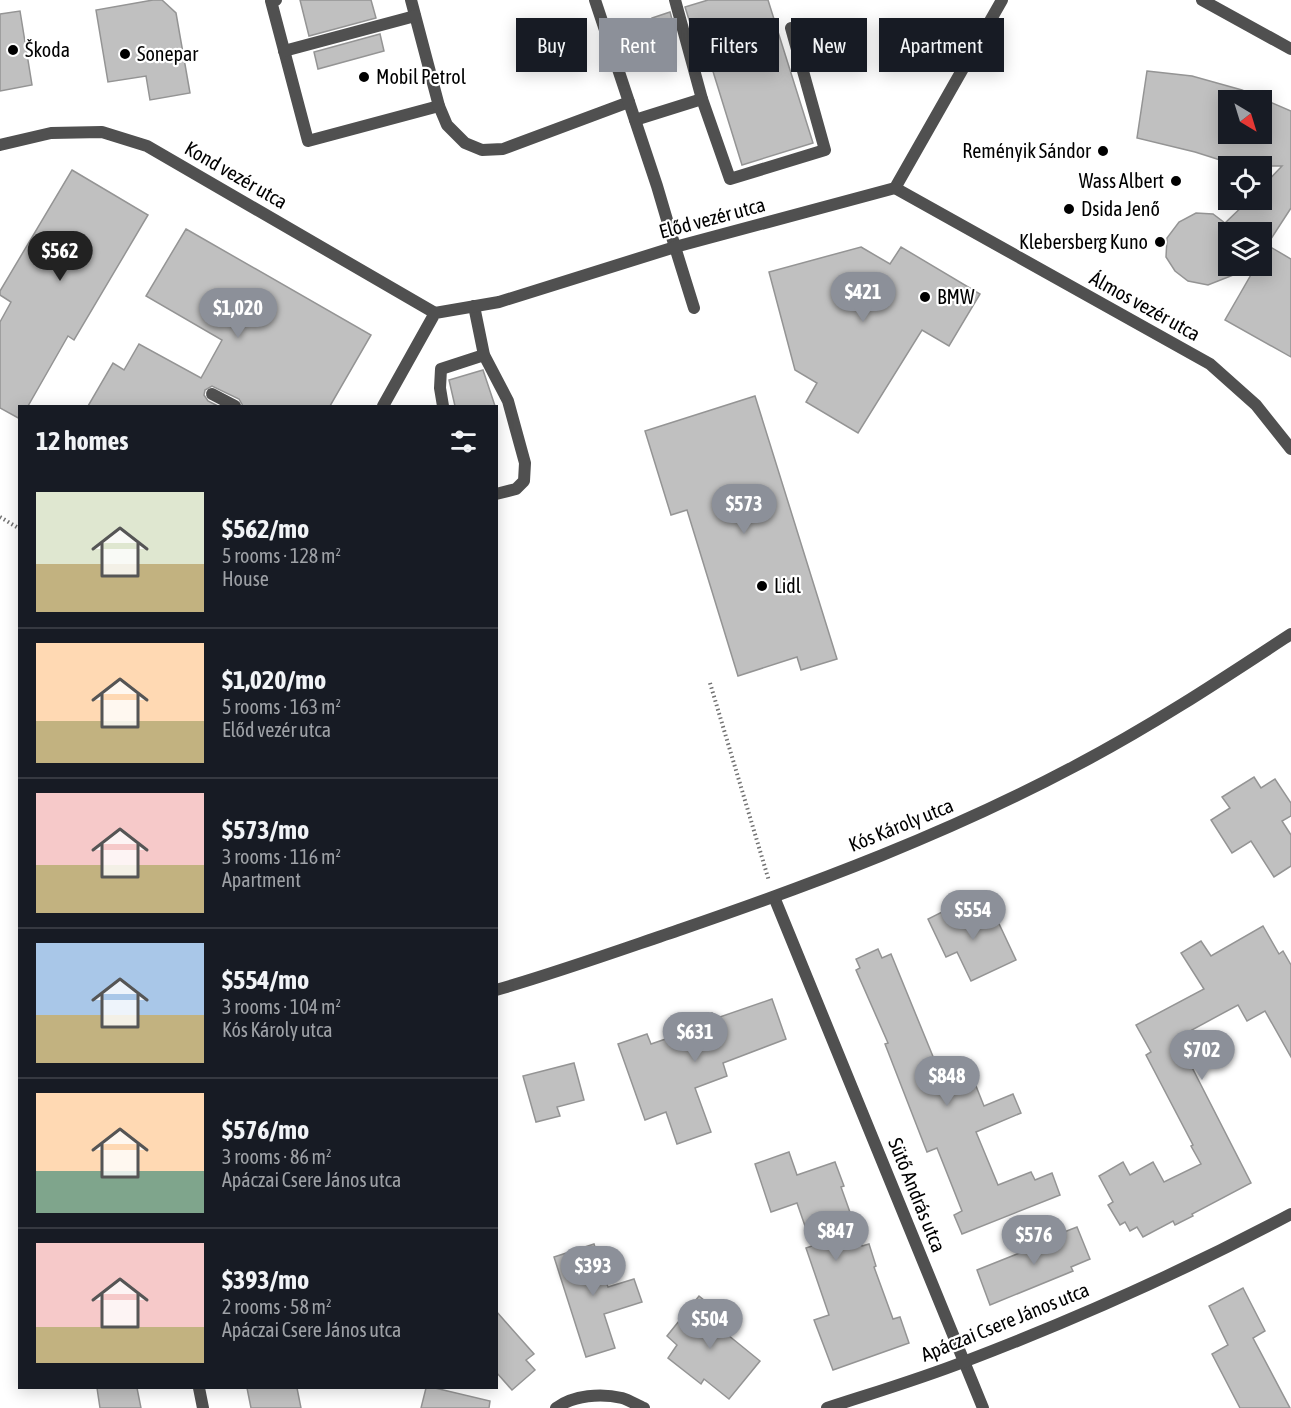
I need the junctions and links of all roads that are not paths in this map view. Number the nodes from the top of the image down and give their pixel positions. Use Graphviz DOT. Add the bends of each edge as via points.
graph roads {
  1 [pos="272,0"];
  2 [pos="411,0"];
  3 [pos="595,0"];
  4 [pos="675,0"];
  5 [pos="1002,0"];
  6 [pos="1202,0"];
  7 [pos="415,16"];
  8 [pos="1291,49"];
  9 [pos="284,51"];
  10 [pos="803,72"];
  11 [pos="702,99"];
  12 [pos="629,102"];
  13 [pos="439,106"];
  14 [pos="635,120"];
  15 [pos="0,145"];
  16 [pos="895,188"];
  17 [pos="675,247"];
  18 [pos="474,306"];
  19 [pos="693,308"];
  20 [pos="435,313"];
  21 [pos="484,355"];
  22 [pos="212,393"];
  23 [pos="233,405"];
  24 [pos="384,405"];
  25 [pos="443,405"];
  26 [pos="1291,449"];
  27 [pos="498,494"];
  28 [pos="1291,634"];
  29 [pos="774,897"];
  30 [pos="498,989"];
  31 [pos="1291,1214"];
  32 [pos="965,1362"];
  33 [pos="199,1389"];
  34 [pos="203,1408"];
  35 [pos="556,1408"];
  36 [pos="644,1408"];
  37 [pos="827,1408"];
  38 [pos="983,1408"];
  1 -- 9 [label="street"];
  2 -- 7 [label="street"];
  3 -- 12 [label="street"];
  4 -- 11 [label="street"];
  5 -- 16 [label="street"];
  6 -- 8 [label="street"];
  7 -- 9 [label="street"];
  7 -- 13 [label="street"];
  9 -- 13 [label="street" via="308,141"];
  10 -- 11 [label="street" via="825,150 730,179"];
  11 -- 14 [label="street"];
  12 -- 13 [label="street" via="522,143 482,150 465,143 447,125"];
  12 -- 14 [label="street"];
  14 -- 17 [label="street"];
  15 -- 20 [label="street, Kond vezér utca" via="51,133 102,132 147,146"];
  16 -- 17 [label="street, Előd vezér utca"];
  16 -- 26 [label="street, Álmos vezér utca" via="1210,364 1256,405"];
  17 -- 18 [label="street, Előd vezér utca" via="499,302"];
  17 -- 19 [label="street"];
  18 -- 20 [label="street, Előd vezér utca"];
  18 -- 21 [label="street"];
  20 -- 24 [label="street"];
  21 -- 25 [label="street" via="441,369"];
  21 -- 27 [label="street" via="508,401 525,463 524,481 516,489"];
  22 -- 23 [label="street"];
  28 -- 29 [label="street, Kós Károly utca" via="1204,692 1076,766 947,829"];
  29 -- 30 [label="street, Kós Károly utca"];
  29 -- 32 [label="street, Sütő András utca"];
  31 -- 32 [label="street, Apáczai Csere János utca" via="1097,1307"];
  32 -- 37 [label="street, Apáczai Csere János utca"];
  32 -- 38 [label="street, Sütő András utca"];
  33 -- 34 [label="street"];
  35 -- 36 [label="street" via="592,1395 623,1398"];
}
